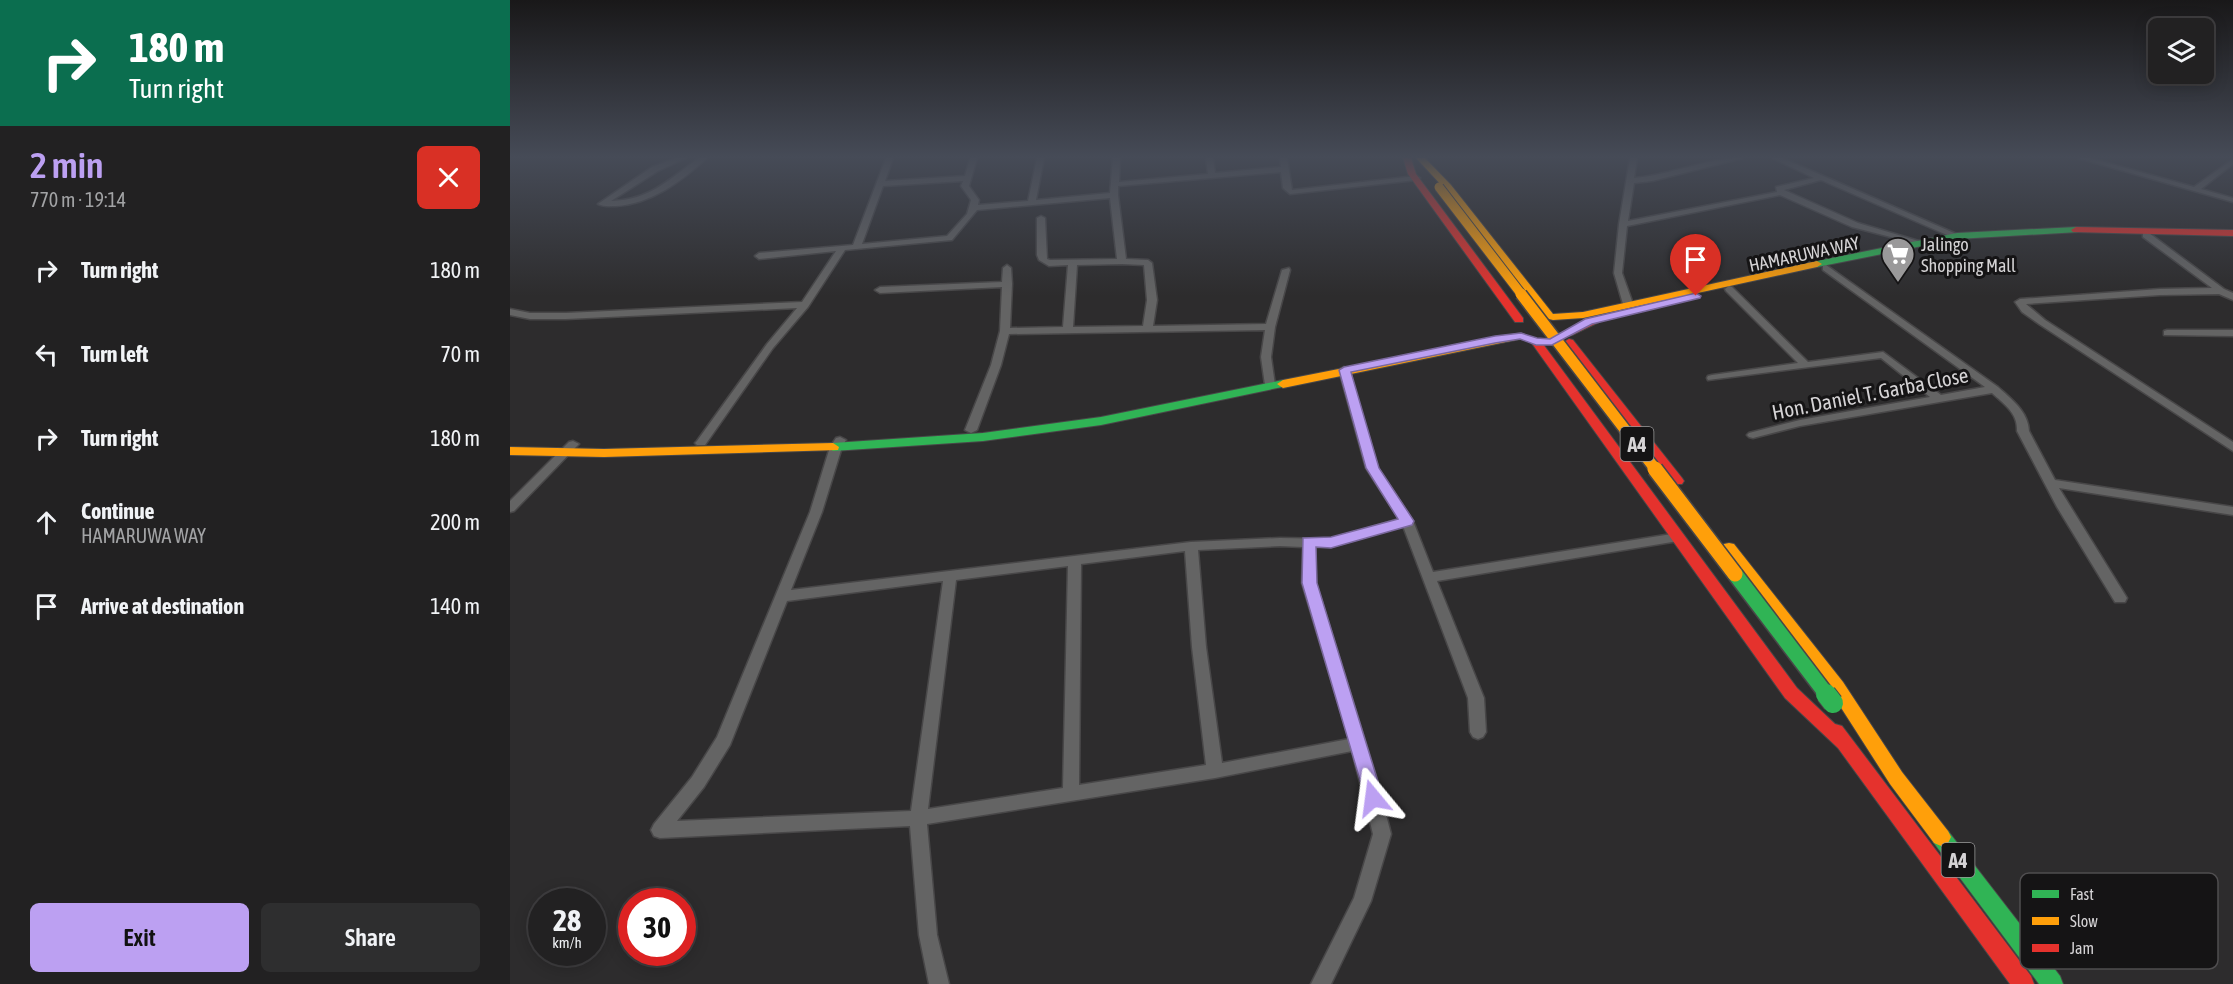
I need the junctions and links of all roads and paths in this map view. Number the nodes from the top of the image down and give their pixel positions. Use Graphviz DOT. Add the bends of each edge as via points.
graph roads {
  1 [pos="872,204"];
  2 [pos="975,204"];
  3 [pos="1021,204"];
  4 [pos="1115,204"];
  5 [pos="1434,204"];
  6 [pos="1447,204"];
  7 [pos="1448,204"];
  8 [pos="1460,204"];
  9 [pos="1626,204"];
  10 [pos="1729,204"];
  11 [pos="1805,204"];
  12 [pos="1882,204"];
  13 [pos="974,208"];
  14 [pos="1041,218"];
  15 [pos="1623,224"];
  16 [pos="2146,235"];
  17 [pos="2233,235"];
  18 [pos="1957,236"];
  19 [pos="1918,243"];
  20 [pos="857,246"];
  21 [pos="843,248"];
  22 [pos="759,256"];
  23 [pos="1122,261"];
  24 [pos="1073,262"];
  25 [pos="1007,268"];
  26 [pos="1827,268"];
  27 [pos="1286,270"];
  28 [pos="1008,284"];
  29 [pos="1729,289"];
  30 [pos="880,290"];
  31 [pos="2221,291"];
  32 [pos="2233,297"];
  33 [pos="1628,304"];
  34 [pos="805,305"];
  35 [pos="512,314"];
  36 [pos="1551,316"];
  37 [pos="1148,327"];
  38 [pos="1270,327"];
  39 [pos="1519,327"];
  40 [pos="1068,328"];
  41 [pos="1005,331"];
  42 [pos="2168,333"];
  43 [pos="2233,333"];
  44 [pos="1567,335"];
  45 [pos="1536,342"];
  46 [pos="1806,366"];
  47 [pos="1344,370"];
  48 [pos="1712,378"];
  49 [pos="1268,382"];
  50 [pos="1994,389"];
  51 [pos="1939,399"];
  52 [pos="971,430"];
  53 [pos="1753,435"];
  54 [pos="510,443"];
  55 [pos="701,443"];
  56 [pos="838,443"];
  57 [pos="2233,447"];
  58 [pos="568,448"];
  59 [pos="510,451"];
  60 [pos="2051,483"];
  61 [pos="510,508"];
  62 [pos="2233,511"];
  63 [pos="1407,521"];
  64 [pos="1678,537"];
  65 [pos="1309,542"];
  66 [pos="1191,546"];
  67 [pos="1075,560"];
  68 [pos="951,577"];
  69 [pos="1430,577"];
  70 [pos="783,596"];
  71 [pos="2120,598"];
  72 [pos="1479,732"];
  73 [pos="1866,735"];
  74 [pos="1843,742"];
  75 [pos="1356,744"];
  76 [pos="1215,771"];
  77 [pos="1071,792"];
  78 [pos="918,819"];
  79 [pos="2020,941"];
  80 [pos="2041,969"];
  81 [pos="939,984"];
  82 [pos="1321,984"];
  83 [pos="2023,984"];
  84 [pos="2052,984"];
  1 -- 20 [label="street"];
  2 -- 13 [label="street"];
  3 -- 13 [label="street"];
  4 -- 23 [label="street"];
  5 -- 39 [label="main road, A4"];
  6 -- 74 [label="main road, A4"];
  7 -- 73 [label="main road, A4, bridge" via="1833,703"];
  8 -- 36 [label="main road, A4"];
  9 -- 15 [label="street"];
  10 -- 15 [label="street"];
  11 -- 19 [label="street" via="1855,225"];
  12 -- 18 [label="street"];
  13 -- 20 [label="street" via="949,238"];
  14 -- 24 [label="street" via="1043,260"];
  15 -- 33 [label="street" via="1618,273"];
  16 -- 17 [label="main road, HAMARUWA WAY"];
  16 -- 26 [label="main road, HAMARUWA WAY" via="1997,237 1936,245"];
  16 -- 31 [label="street"];
  17 -- 18 [label="main road" via="2062,230"];
  18 -- 19 [label="main road"];
  19 -- 33 [label="main road"];
  20 -- 21 [label="street"];
  21 -- 22 [label="street"];
  21 -- 34 [label="street"];
  23 -- 24 [label="street"];
  23 -- 37 [label="street" via="1148,263 1152,300"];
  24 -- 40 [label="street"];
  25 -- 28 [label="street"];
  26 -- 29 [label="main road, HAMARUWA WAY"];
  26 -- 50 [label="street"];
  27 -- 38 [label="street"];
  28 -- 30 [label="street"];
  28 -- 41 [label="street"];
  29 -- 44 [label="main road, HAMARUWA WAY" via="1597,319"];
  29 -- 46 [label="street"];
  31 -- 32 [label="street"];
  31 -- 57 [label="street" via="2020,302 2042,322"];
  33 -- 36 [label="main road" via="1583,315"];
  34 -- 35 [label="street" via="566,316"];
  34 -- 55 [label="street" via="770,346"];
  36 -- 39 [label="main road" via="1531,315"];
  36 -- 44 [label="main road, A4" via="1568,327"];
  37 -- 38 [label="street"];
  37 -- 40 [label="street"];
  38 -- 49 [label="street"];
  39 -- 45 [label="main road"];
  39 -- 47 [label="main road"];
  39 -- 49 [label="main road"];
  40 -- 41 [label="street"];
  41 -- 52 [label="street"];
  42 -- 43 [label="street"];
  44 -- 45 [label="main road, HAMARUWA WAY" via="1552,342"];
  44 -- 73 [label="main road, A4" via="1837,687"];
  45 -- 64 [label="main road, A4"];
  46 -- 48 [label="street"];
  46 -- 51 [label="street" via="1884,355"];
  47 -- 49 [label="main road"];
  47 -- 63 [label="street" via="1372,468"];
  49 -- 52 [label="main road" via="1122,410"];
  49 -- 56 [label="main road" via="1078,424 983,437"];
  50 -- 51 [label="street, Hon. Daniel T. Garba Close"];
  50 -- 60 [label="street" via="2016,410"];
  51 -- 53 [label="street, Hon. Daniel T. Garba Close"];
  52 -- 56 [label="main road"];
  54 -- 58 [label="main road"];
  55 -- 56 [label="main road"];
  55 -- 58 [label="main road"];
  56 -- 58 [label="main road"];
  56 -- 70 [label="street"];
  58 -- 59 [label="main road"];
  58 -- 61 [label="street"];
  60 -- 62 [label="street"];
  60 -- 71 [label="street"];
  63 -- 65 [label="street" via="1331,543"];
  63 -- 69 [label="street"];
  64 -- 69 [label="street"];
  64 -- 74 [label="main road, A4" via="1791,693"];
  65 -- 66 [label="street"];
  65 -- 75 [label="street" via="1309,583"];
  66 -- 67 [label="street"];
  66 -- 76 [label="street"];
  67 -- 68 [label="street"];
  67 -- 77 [label="street"];
  68 -- 70 [label="street"];
  68 -- 78 [label="street"];
  69 -- 72 [label="street" via="1476,698"];
  70 -- 78 [label="street" via="724,740 698,782 660,830"];
  73 -- 79 [label="main road, A4"];
  74 -- 83 [label="main road, A4"];
  75 -- 76 [label="street"];
  75 -- 82 [label="street" via="1382,834 1362,901"];
  76 -- 77 [label="street"];
  77 -- 78 [label="street"];
  78 -- 81 [label="street" via="928,935"];
  80 -- 84 [label="main road, A4"];
}
